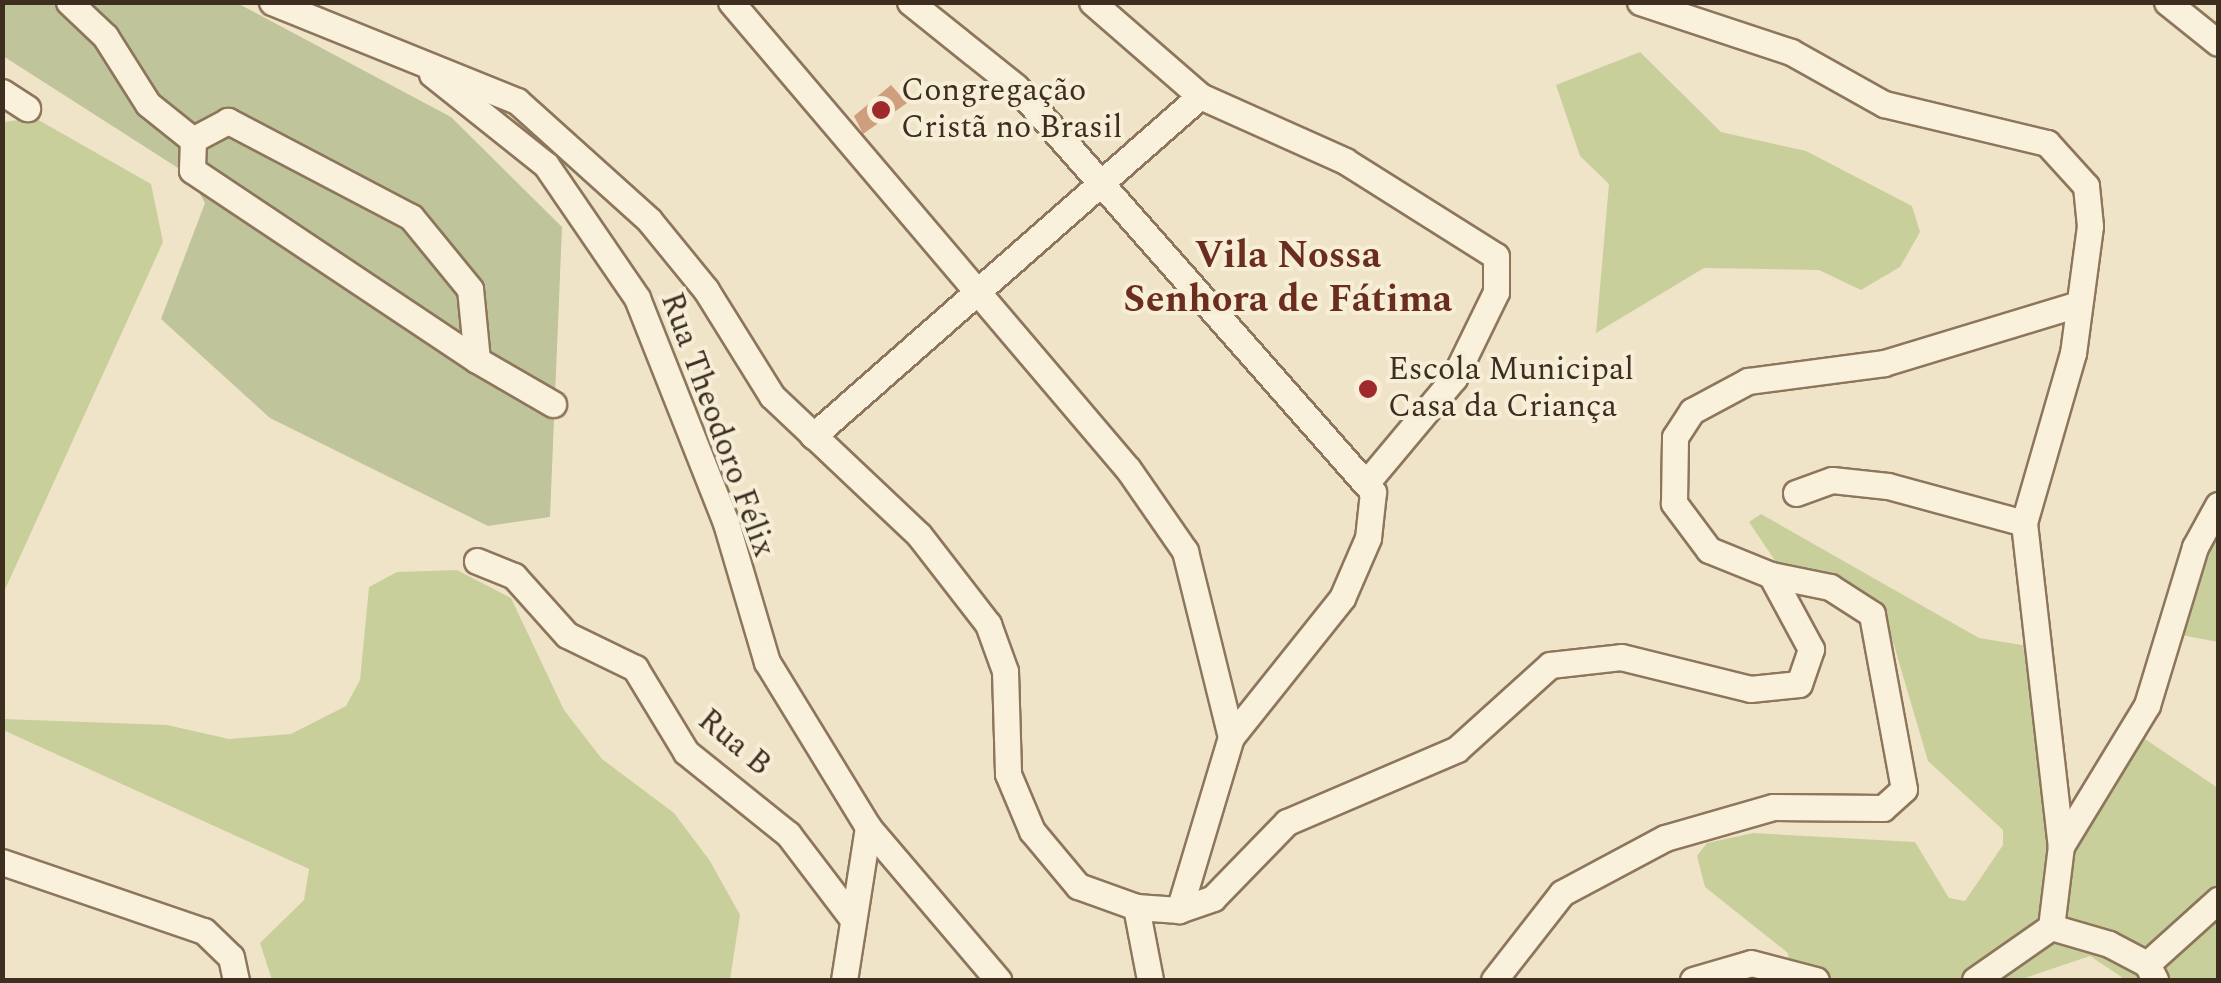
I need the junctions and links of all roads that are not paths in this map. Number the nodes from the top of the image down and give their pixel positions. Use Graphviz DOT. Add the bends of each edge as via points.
graph roads {
  1 [pos="69,2"];
  2 [pos="272,2"];
  3 [pos="731,2"];
  4 [pos="910,2"];
  5 [pos="1092,2"];
  6 [pos="1640,2"];
  7 [pos="2166,2"];
  8 [pos="2218,43"];
  9 [pos="424,68"];
  10 [pos="2,92"];
  11 [pos="1200,96"];
  12 [pos="27,108"];
  13 [pos="193,140"];
  14 [pos="1099,181"];
  15 [pos="975,295"];
  16 [pos="2078,304"];
  17 [pos="477,360"];
  18 [pos="553,404"];
  19 [pos="806,429"];
  20 [pos="1367,482"];
  21 [pos="1796,493"];
  22 [pos="2218,505"];
  23 [pos="2024,523"];
  24 [pos="477,561"];
  25 [pos="1771,575"];
  26 [pos="1231,737"];
  27 [pos="868,827"];
  28 [pos="2061,846"];
  29 [pos="2,862"];
  30 [pos="2218,900"];
  31 [pos="1136,906"];
  32 [pos="1179,910"];
  33 [pos="852,918"];
  34 [pos="2051,927"];
  35 [pos="2151,972"];
  36 [pos="236,980"];
  37 [pos="844,980"];
  38 [pos="998,980"];
  39 [pos="1150,980"];
  40 [pos="1494,980"];
  41 [pos="1692,980"];
  42 [pos="1816,980"];
  43 [pos="1975,980"];
  1 -- 13 [label="street" via="105,36 156,113"];
  2 -- 9 [label="street"];
  3 -- 15 [label="street"];
  4 -- 14 [label="street" via="991,61"];
  5 -- 11 [label="street"];
  6 -- 16 [label="street" via="1792,52 1884,104 2062,153 2089,199"];
  7 -- 8 [label="street"];
  9 -- 19 [label="street" via="487,85 574,146 683,260"];
  9 -- 27 [label="street, Rua Theodoro Félix" via="535,154 604,240 726,523 767,662"];
  10 -- 12 [label="street"];
  11 -- 14 [label="street"];
  11 -- 20 [label="street" via="1344,161 1496,256 1496,292 1454,378"];
  13 -- 17 [label="street" via="192,170"];
  13 -- 17 [label="street" via="228,120 411,217 470,288"];
  14 -- 15 [label="street"];
  14 -- 20 [label="street"];
  15 -- 19 [label="street"];
  15 -- 26 [label="street" via="1163,512 1198,588"];
  16 -- 23 [label="street"];
  16 -- 25 [label="street" via="1884,363 1748,381 1692,411 1675,437 1674,502 1709,550"];
  17 -- 18 [label="street"];
  19 -- 31 [label="street" via="919,535 988,624 1004,672 1008,774 1032,830 1078,886"];
  20 -- 26 [label="street" via="1374,517 1342,598"];
  21 -- 23 [label="street" via="1832,480 1888,486"];
  22 -- 28 [label="street" via="2196,548 2147,705"];
  23 -- 28 [label="street"];
  24 -- 33 [label="street, Rua B" via="514,576 567,635 636,668 686,752 788,834"];
  25 -- 32 [label="street" via="1804,631 1809,675 1774,691 1621,657 1550,665 1457,749 1287,822 1212,898"];
  25 -- 40 [label="street" via="1830,587 1872,614 1904,790 1882,808 1773,806 1665,838 1562,894"];
  26 -- 32 [label="street"];
  27 -- 33 [label="street"];
  27 -- 38 [label="street, Rua Theodoro Félix" via="926,906"];
  28 -- 34 [label="street"];
  29 -- 36 [label="street" via="204,931 231,956"];
  30 -- 35 [label="street"];
  31 -- 32 [label="street"];
  31 -- 39 [label="street"];
  33 -- 37 [label="street"];
  34 -- 35 [label="street"];
  34 -- 43 [label="street"];
  41 -- 42 [label="street" via="1751,963"];
}
